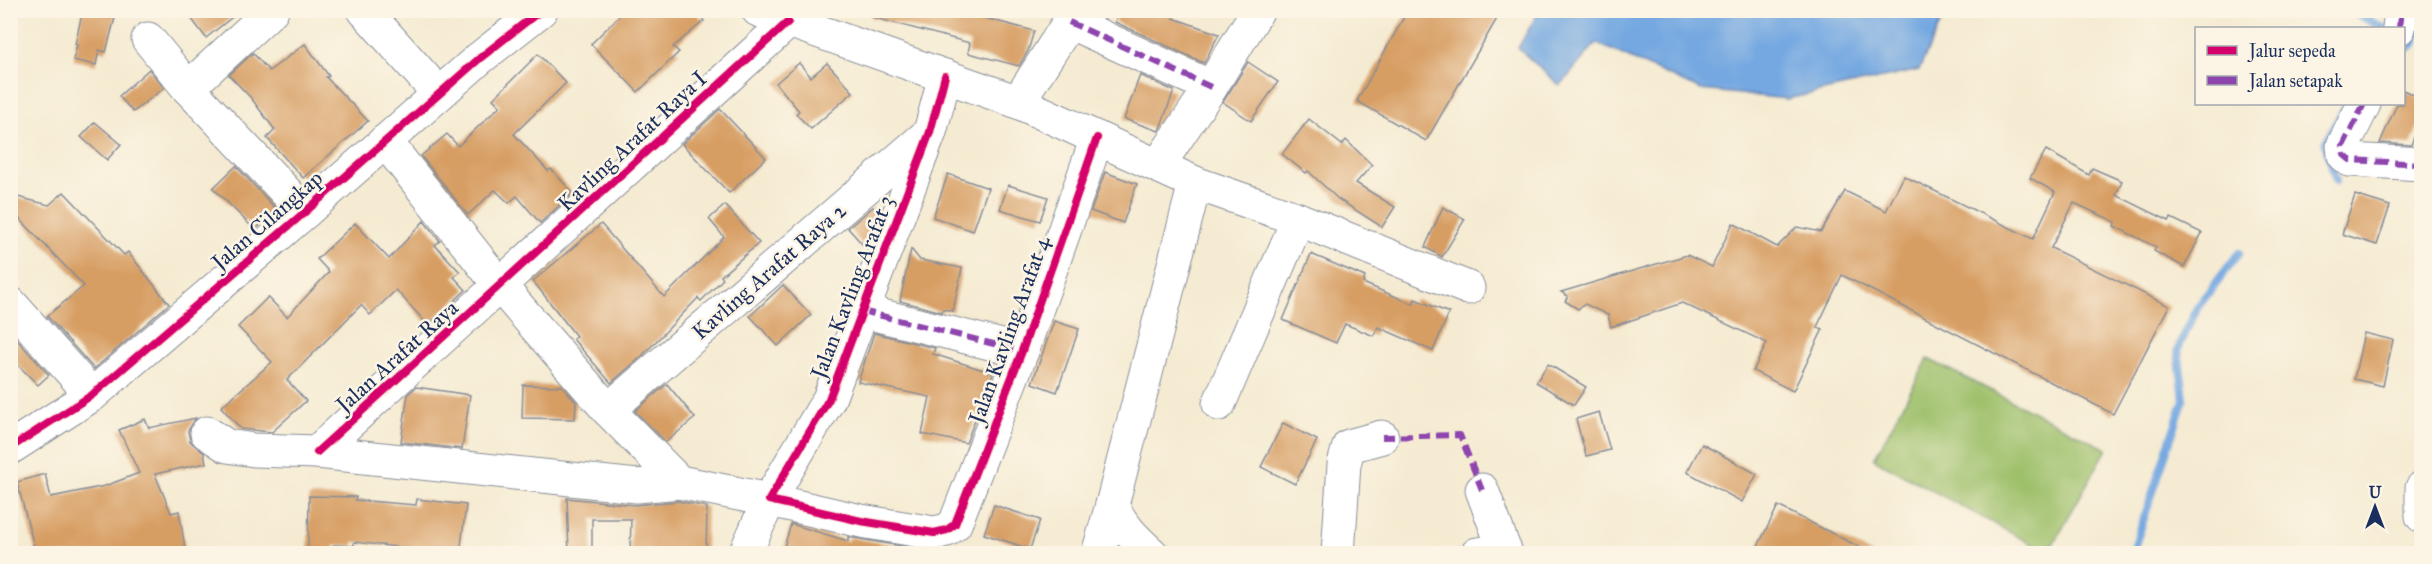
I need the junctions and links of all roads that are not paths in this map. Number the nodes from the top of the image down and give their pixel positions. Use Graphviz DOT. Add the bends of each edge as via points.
graph roads {
  1 [pos="272,10"];
  2 [pos="364,10"];
  3 [pos="541,10"];
  4 [pos="758,10"];
  5 [pos="1258,10"];
  6 [pos="2401,10"];
  7 [pos="1073,16"];
  8 [pos="788,22"];
  9 [pos="2399,27"];
  10 [pos="148,39"];
  11 [pos="945,76"];
  12 [pos="1211,87"];
  13 [pos="188,88"];
  14 [pos="439,94"];
  15 [pos="1018,102"];
  16 [pos="2364,105"];
  17 [pos="930,132"];
  18 [pos="1097,138"];
  19 [pos="385,141"];
  20 [pos="2421,164"];
  21 [pos="1158,165"];
  22 [pos="1195,183"];
  23 [pos="305,212"];
  24 [pos="1298,219"];
  25 [pos="501,287"];
  26 [pos="1468,288"];
  27 [pos="10,303"];
  28 [pos="862,311"];
  29 [pos="1022,351"];
  30 [pos="93,395"];
  31 [pos="1219,404"];
  32 [pos="608,410"];
  33 [pos="207,433"];
  34 [pos="1382,437"];
  35 [pos="10,448"];
  36 [pos="317,452"];
  37 [pos="679,482"];
  38 [pos="2421,488"];
  39 [pos="1482,490"];
  40 [pos="769,500"];
  41 [pos="1112,505"];
  42 [pos="2421,516"];
  43 [pos="1496,552"];
  44 [pos="745,554"];
  45 [pos="1098,554"];
  46 [pos="1152,554"];
  47 [pos="1338,554"];
  1 -- 13 [label="street"];
  2 -- 14 [label="street"];
  3 -- 14 [label="street, Jalan Cilangkap"];
  4 -- 8 [label="street"];
  5 -- 12 [label="street"];
  6 -- 9 [label="street"];
  7 -- 12 [label="street"];
  7 -- 15 [label="street"];
  8 -- 11 [label="street"];
  8 -- 25 [label="street, Kavling Arafat Raya I"];
  10 -- 13 [label="street"];
  11 -- 15 [label="street"];
  11 -- 17 [label="street, Jalan Kavling Arafat 3"];
  12 -- 21 [label="street"];
  13 -- 23 [label="street"];
  14 -- 19 [label="street, Jalan Cilangkap"];
  15 -- 18 [label="street"];
  16 -- 20 [label="street" via="2343,146 2344,155 2350,160"];
  17 -- 28 [label="street, Jalan Kavling Arafat 3"];
  17 -- 32 [label="street, Kavling Arafat Raya 2"];
  18 -- 21 [label="street"];
  18 -- 29 [label="street, Jalan Kavling Arafat 4"];
  19 -- 23 [label="street, Jalan Cilangkap"];
  19 -- 25 [label="street"];
  21 -- 22 [label="street"];
  22 -- 24 [label="street"];
  22 -- 41 [label="street"];
  23 -- 30 [label="street, Jalan Cilangkap"];
  24 -- 26 [label="street"];
  24 -- 31 [label="street"];
  25 -- 32 [label="street"];
  25 -- 36 [label="street, Jalan Arafat Raya"];
  27 -- 30 [label="street"];
  28 -- 29 [label="street"];
  28 -- 40 [label="street, Jalan Kavling Arafat 3" via="829,399"];
  29 -- 40 [label="street, Jalan Kavling Arafat 4" via="955,524 947,530 934,533 861,521"];
  30 -- 35 [label="street, Jalan Cilangkap"];
  32 -- 37 [label="street"];
  33 -- 36 [label="street" via="227,446"];
  34 -- 47 [label="street" via="1349,446 1344,464"];
  36 -- 37 [label="street" via="637,486"];
  37 -- 40 [label="street"];
  38 -- 42 [label="street"];
  39 -- 43 [label="street"];
  40 -- 44 [label="street, Jalan Kavling Arafat 3"];
  41 -- 45 [label="street"];
  41 -- 46 [label="street" via="1119,521"];
}
